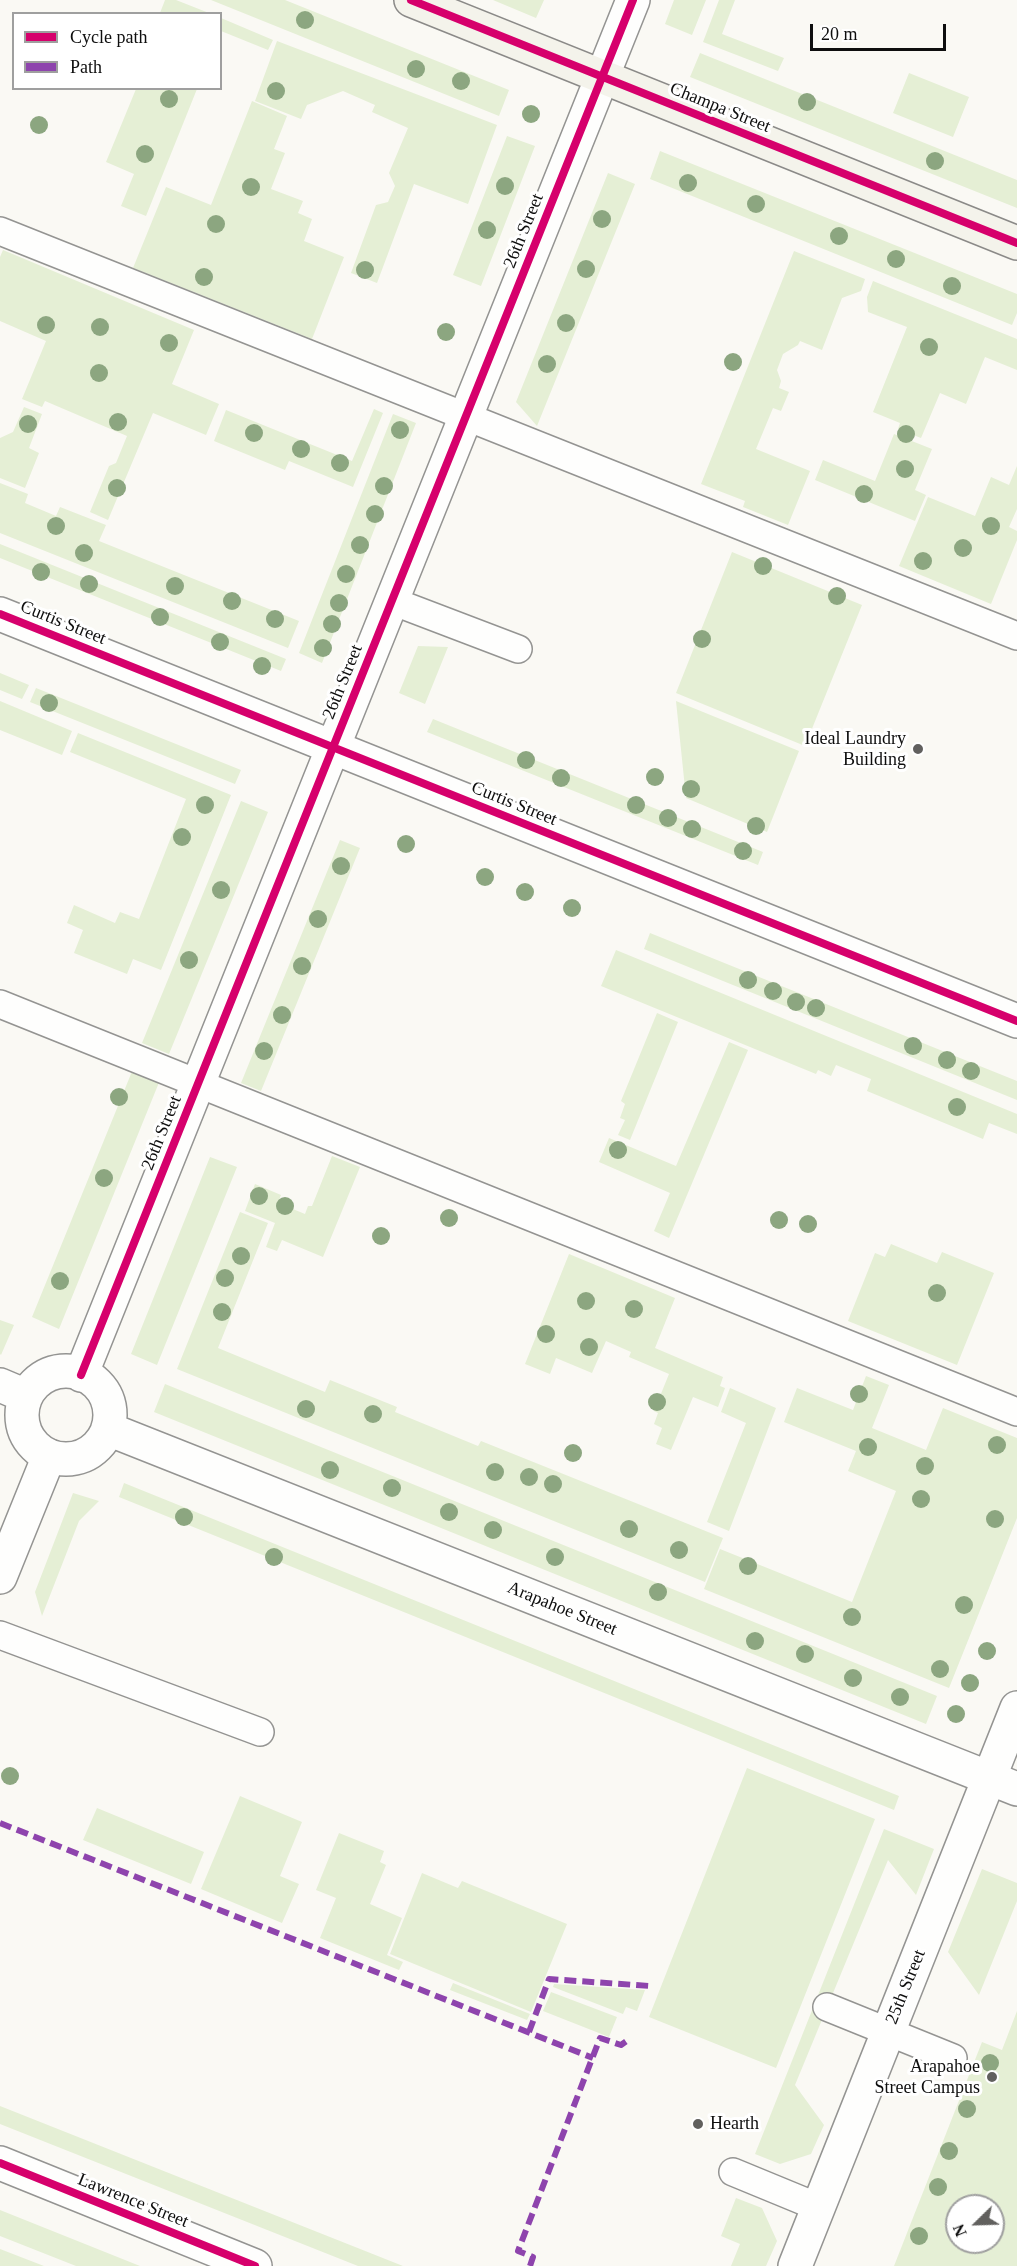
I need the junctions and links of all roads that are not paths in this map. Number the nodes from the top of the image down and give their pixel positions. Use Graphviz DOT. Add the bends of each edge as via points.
graph roads {
  1 [pos="411,0"];
  2 [pos="633,0"];
  3 [pos="602,77"];
  4 [pos="0,231"];
  5 [pos="1017,243"];
  6 [pos="466,415"];
  7 [pos="392,601"];
  8 [pos="0,614"];
  9 [pos="1017,636"];
  10 [pos="518,649"];
  11 [pos="333,748"];
  12 [pos="0,1004"];
  13 [pos="1017,1021"];
  14 [pos="198,1083"];
  15 [pos="81,1375"];
  16 [pos="13,1391"];
  17 [pos="1017,1412"];
  18 [pos="108,1429"];
  19 [pos="49,1456"];
  20 [pos="0,1577"];
  21 [pos="0,1635"];
  22 [pos="1017,1708"];
  23 [pos="260,1732"];
  24 [pos="1003,1784"];
  25 [pos="827,2007"];
  26 [pos="888,2032"];
  27 [pos="953,2058"];
  28 [pos="0,2163"];
  29 [pos="734,2172"];
  30 [pos="818,2207"];
  31 [pos="255,2266"];
  32 [pos="795,2266"];
  1 -- 3 [label="main road, Champa Street"];
  2 -- 3 [label="street, 26th Street"];
  3 -- 5 [label="main road, Champa Street"];
  3 -- 6 [label="street, 26th Street"];
  4 -- 6 [label="lane"];
  6 -- 7 [label="street, 26th Street"];
  6 -- 9 [label="lane"];
  7 -- 10 [label="lane"];
  7 -- 11 [label="street, 26th Street"];
  8 -- 11 [label="street, Curtis Street"];
  11 -- 13 [label="street, Curtis Street"];
  11 -- 14 [label="street, 26th Street"];
  12 -- 14 [label="lane"];
  14 -- 15 [label="street, 26th Street"];
  14 -- 17 [label="lane"];
  15 -- 16 [label="street" via="60,1371"];
  15 -- 18 [label="street" via="99,1387 107,1400"];
  16 -- 19 [label="street" via="22,1408 25,1430 35,1448"];
  18 -- 19 [label="street" via="90,1452 76,1458"];
  18 -- 24 [label="street, Arapahoe Street"];
  19 -- 20 [label="street"];
  21 -- 23 [label="lane"];
  22 -- 24 [label="street, 25th Street"];
  24 -- 26 [label="street, 25th Street"];
  25 -- 26 [label="lane"];
  26 -- 27 [label="lane"];
  26 -- 30 [label="street, 25th Street"];
  28 -- 31 [label="street, Lawrence Street"];
  29 -- 30 [label="lane"];
  30 -- 32 [label="street, 25th Street"];
}
